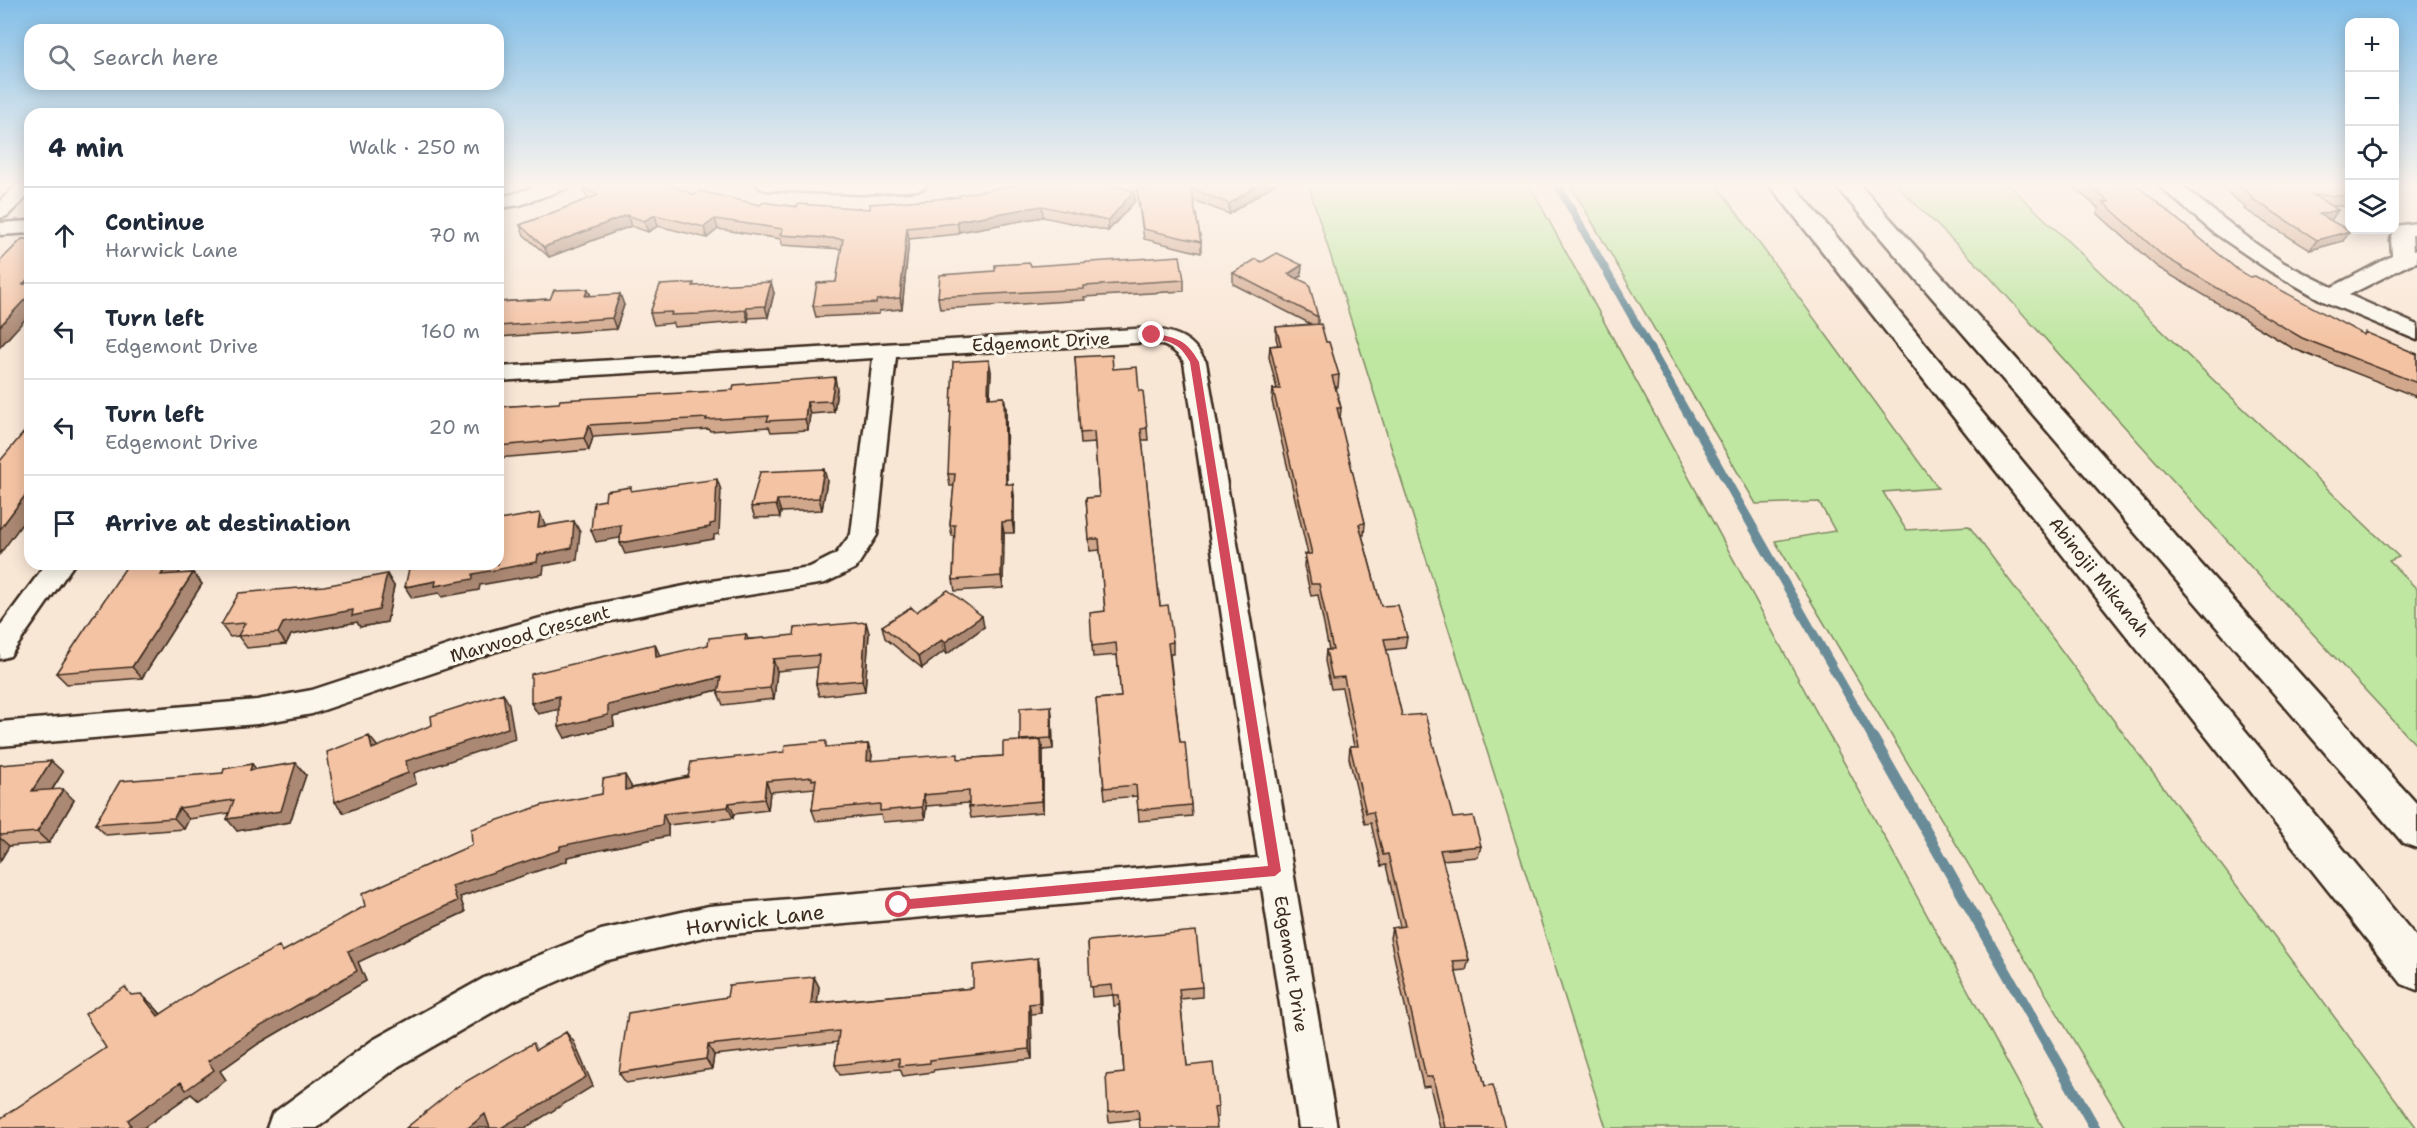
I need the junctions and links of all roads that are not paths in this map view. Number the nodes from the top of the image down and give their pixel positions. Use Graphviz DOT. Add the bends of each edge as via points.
graph roads {
  1 [pos="1823,237"];
  2 [pos="1893,237"];
  3 [pos="2234,237"];
  4 [pos="2402,237"];
  5 [pos="2410,257"];
  6 [pos="2331,296"];
  7 [pos="2417,333"];
  8 [pos="885,351"];
  9 [pos="504,374"];
  10 [pos="56,570"];
  11 [pos="0,648"];
  12 [pos="0,734"];
  13 [pos="2412,823"];
  14 [pos="1275,871"];
  15 [pos="2417,970"];
  16 [pos="286,1128"];
  17 [pos="1318,1128"];
  1 -- 15 [label="main road, Abinojii Mikanah"];
  2 -- 13 [label="main road"];
  3 -- 6 [label="street" via="2275,266"];
  4 -- 5 [label="street"];
  5 -- 6 [label="street"];
  6 -- 7 [label="street"];
  8 -- 9 [label="street, Edgemont Drive"];
  8 -- 12 [label="street, Marwood Crescent" via="864,535 846,561 815,576 704,592 577,618 301,704 257,712"];
  8 -- 14 [label="street, Edgemont Drive" via="1152,335 1175,340 1187,348 1195,362"];
  10 -- 11 [label="street"];
  14 -- 16 [label="street, Harwick Lane" via="709,921 601,946 497,990 396,1048"];
  14 -- 17 [label="street, Edgemont Drive"];
}
